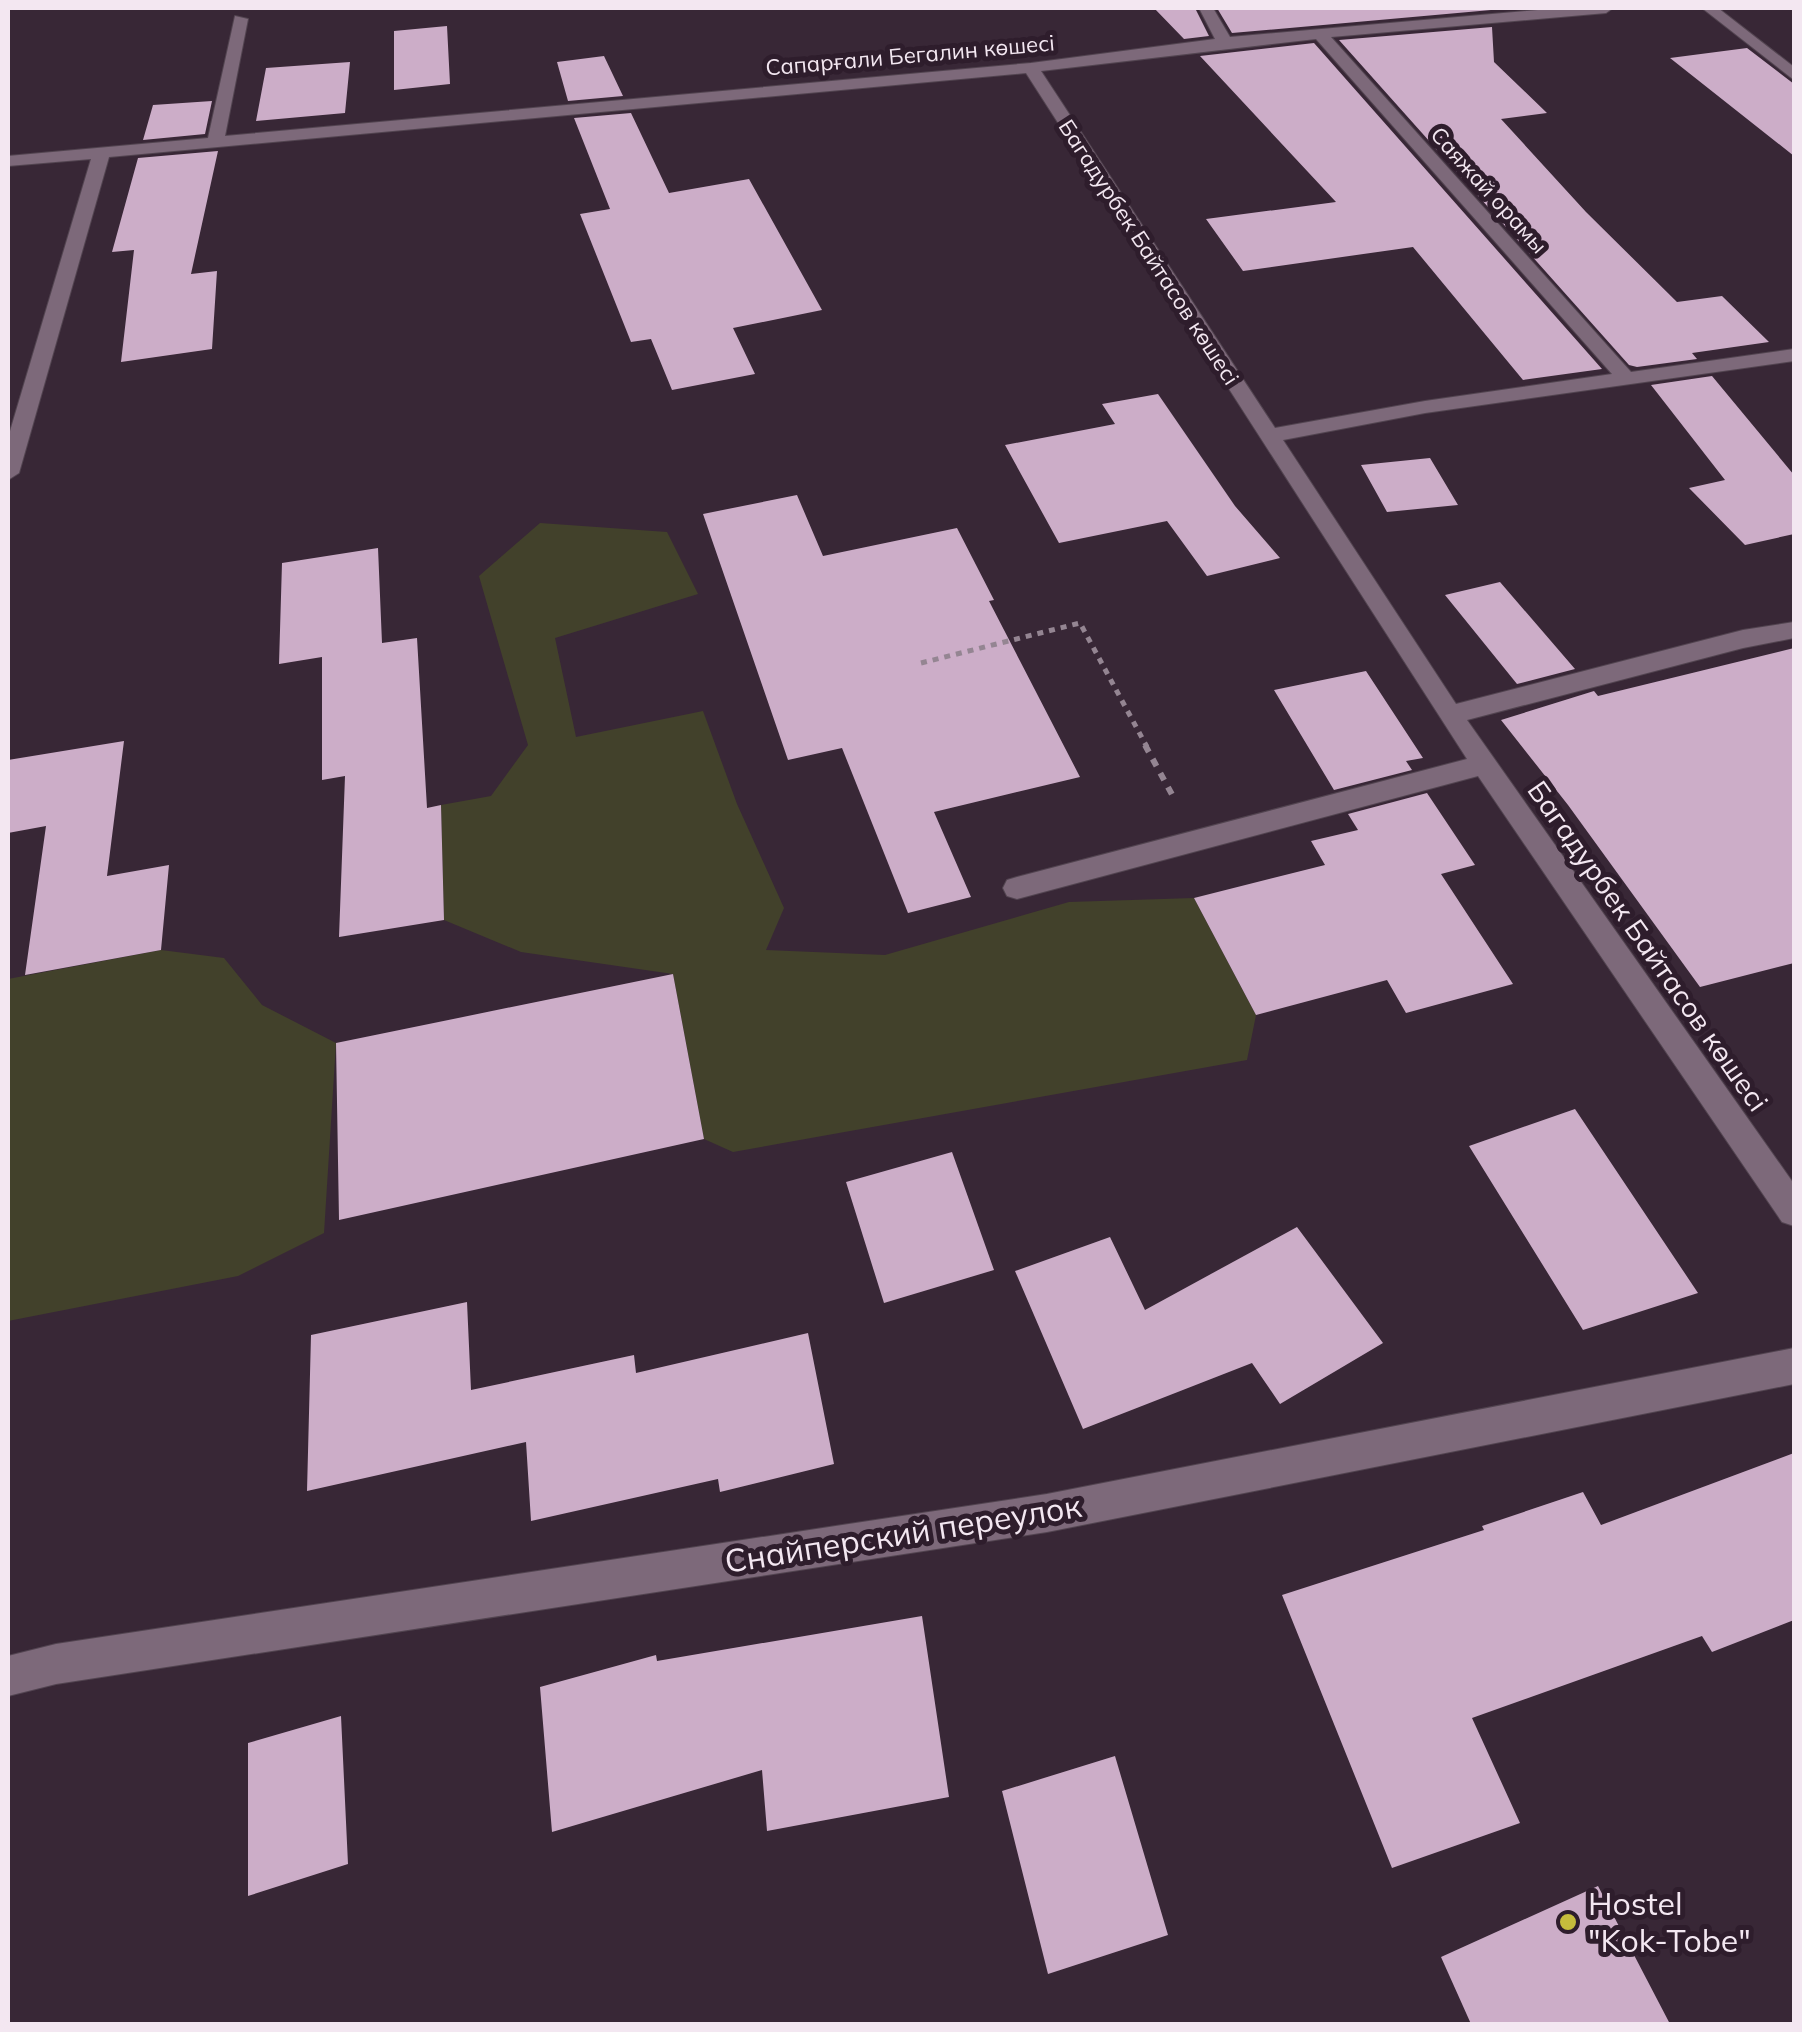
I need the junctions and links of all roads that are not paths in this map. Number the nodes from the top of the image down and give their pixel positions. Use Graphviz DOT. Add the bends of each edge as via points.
graph roads {
  1 [pos="1206,8"];
  2 [pos="1606,8"];
  3 [pos="1709,8"];
  4 [pos="1579,9"];
  5 [pos="240,19"];
  6 [pos="1320,34"];
  7 [pos="1226,42"];
  8 [pos="1031,68"];
  9 [pos="1794,75"];
  10 [pos="216,140"];
  11 [pos="102,151"];
  12 [pos="8,160"];
  13 [pos="1794,355"];
  14 [pos="1625,377"];
  15 [pos="1266,436"];
  16 [pos="8,473"];
  17 [pos="1794,630"];
  18 [pos="1450,715"];
  19 [pos="1486,764"];
  20 [pos="1017,888"];
  21 [pos="1794,1211"];
  22 [pos="1794,1366"];
  23 [pos="8,1676"];
  1 -- 7 [label="street"];
  2 -- 4 [label="street, Сапарғали Бегалин көшесі"];
  3 -- 9 [label="street"];
  4 -- 6 [label="street, Сапарғали Бегалин көшесі"];
  5 -- 10 [label="street"];
  6 -- 7 [label="street, Сапарғали Бегалин көшесі"];
  6 -- 14 [label="street, Саяжай орамы"];
  7 -- 8 [label="street, Сапарғали Бегалин көшесі"];
  8 -- 10 [label="street, Сапарғали Бегалин көшесі"];
  8 -- 15 [label="street, Багадурбек Байтасов көшесі"];
  10 -- 11 [label="street, Сапарғали Бегалин көшесі"];
  11 -- 12 [label="street, Сапарғали Бегалин көшесі"];
  11 -- 16 [label="street"];
  13 -- 14 [label="street"];
  14 -- 15 [label="street"];
  15 -- 18 [label="street, Багадурбек Байтасов көшесі"];
  17 -- 18 [label="street"];
  18 -- 19 [label="street, Багадурбек Байтасов көшесі"];
  19 -- 20 [label="street"];
  19 -- 21 [label="street, Багадурбек Байтасов көшесі"];
  22 -- 23 [label="street, Снайперский переулок" via="1046,1513"];
}
